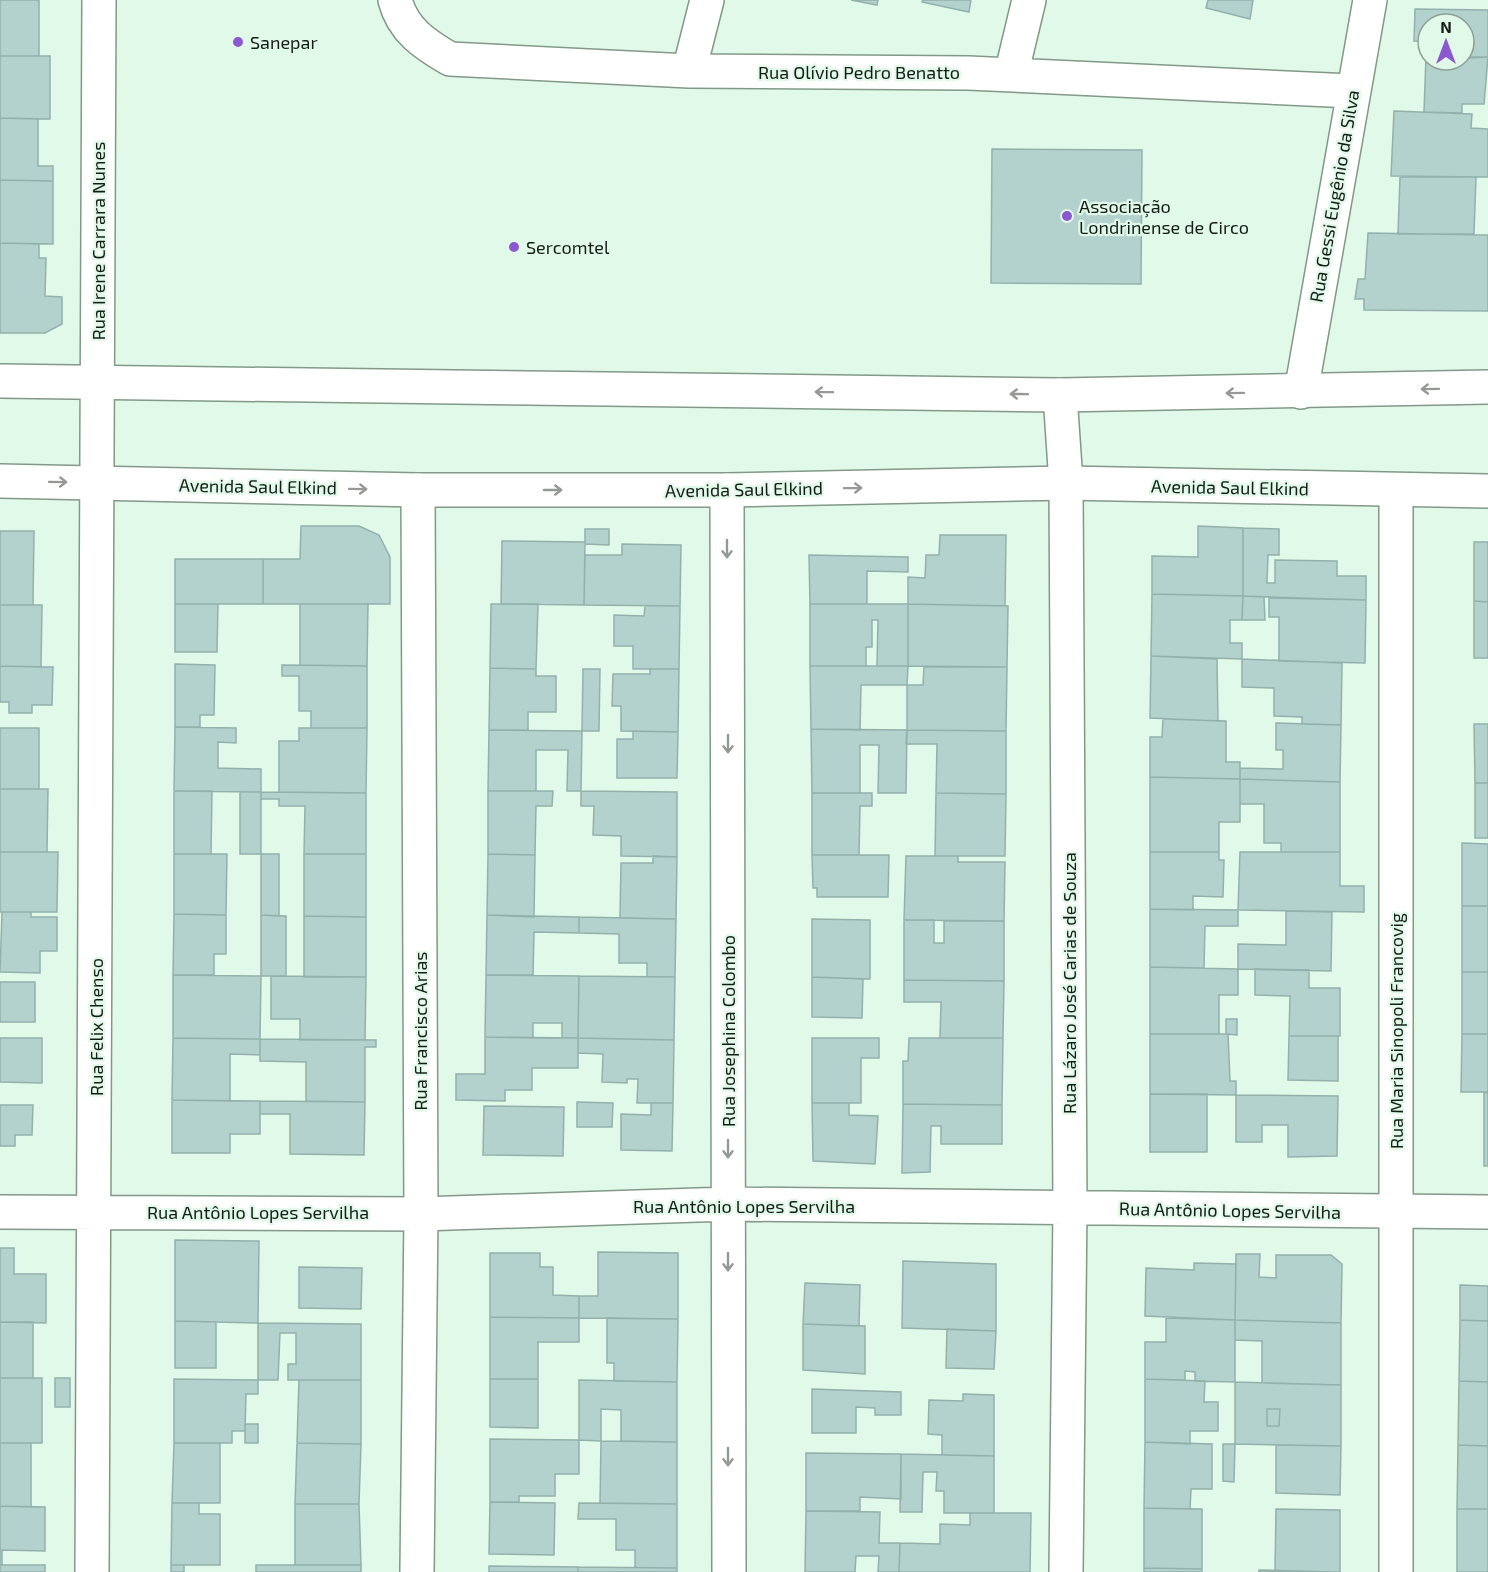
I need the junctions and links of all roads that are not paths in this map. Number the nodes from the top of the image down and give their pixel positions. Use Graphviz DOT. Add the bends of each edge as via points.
graph roads {
  1 [pos="99,0"];
  2 [pos="395,0"];
  3 [pos="707,0"];
  4 [pos="1029,0"];
  5 [pos="1370,0"];
  6 [pos="690,71"];
  7 [pos="1011,75"];
  8 [pos="1352,91"];
  9 [pos="0,381"];
  10 [pos="97,383"];
  11 [pos="1488,387"];
  12 [pos="1301,392"];
  13 [pos="1060,395"];
  14 [pos="0,481"];
  15 [pos="97,483"];
  16 [pos="1066,483"];
  17 [pos="418,490"];
  18 [pos="728,490"];
  19 [pos="1396,490"];
  20 [pos="1488,491"];
  21 [pos="728,1204"];
  22 [pos="1070,1208"];
  23 [pos="95,1211"];
  24 [pos="0,1212"];
  25 [pos="1396,1212"];
  26 [pos="1488,1212"];
  27 [pos="421,1214"];
  28 [pos="92,1572"];
  29 [pos="417,1572"];
  30 [pos="729,1572"];
  31 [pos="1066,1572"];
  32 [pos="1396,1572"];
  1 -- 10 [label="street, Rua Irene Carrara Nunes"];
  2 -- 6 [label="street, Rua Olívio Pedro Benatto" via="399,17 422,43 450,59"];
  3 -- 6 [label="street"];
  4 -- 7 [label="street"];
  5 -- 8 [label="street, Rua Gessi Eugênio da Silva"];
  6 -- 7 [label="street, Rua Olívio Pedro Benatto"];
  7 -- 8 [label="street, Rua Olívio Pedro Benatto"];
  8 -- 12 [label="street, Rua Gessi Eugênio da Silva"];
  9 -- 10 [label="street"];
  13 -- 10 [label="street, one-way"];
  10 -- 15 [label="street, Rua Irene Carrara Nunes"];
  11 -- 12 [label="street, one-way"];
  12 -- 13 [label="street, one-way"];
  13 -- 16 [label="street, Rua Lázaro José Carias de Souza"];
  14 -- 15 [label="street, Avenida Saul Elkind, one-way"];
  15 -- 17 [label="street, Avenida Saul Elkind, one-way"];
  15 -- 23 [label="street, Rua Felix Chenso"];
  18 -- 16 [label="street, Avenida Saul Elkind, one-way"];
  16 -- 19 [label="street, Avenida Saul Elkind"];
  16 -- 22 [label="street, Rua Lázaro José Carias de Souza"];
  17 -- 18 [label="street, Avenida Saul Elkind, one-way"];
  17 -- 27 [label="street, Rua Francisco Arias"];
  18 -- 21 [label="street, Rua Josephina Colombo, one-way"];
  19 -- 20 [label="street, Avenida Saul Elkind"];
  19 -- 25 [label="street, Rua Maria Sinopoli Francovig"];
  21 -- 22 [label="street, Rua Antônio Lopes Servilha"];
  21 -- 27 [label="street, Rua Antônio Lopes Servilha"];
  21 -- 30 [label="street, Rua Josephina Colombo, one-way"];
  22 -- 25 [label="street, Rua Antônio Lopes Servilha"];
  22 -- 31 [label="street, Rua Lázaro José Carias de Souza"];
  23 -- 24 [label="street, Rua Antônio Lopes Servilha"];
  23 -- 27 [label="street, Rua Antônio Lopes Servilha"];
  23 -- 28 [label="street, Rua Felix Chenso"];
  25 -- 26 [label="street, Rua Antônio Lopes Servilha"];
  25 -- 32 [label="street, Rua Maria Sinopoli Francovig"];
  27 -- 29 [label="street, Rua Francisco Arias"];
}
